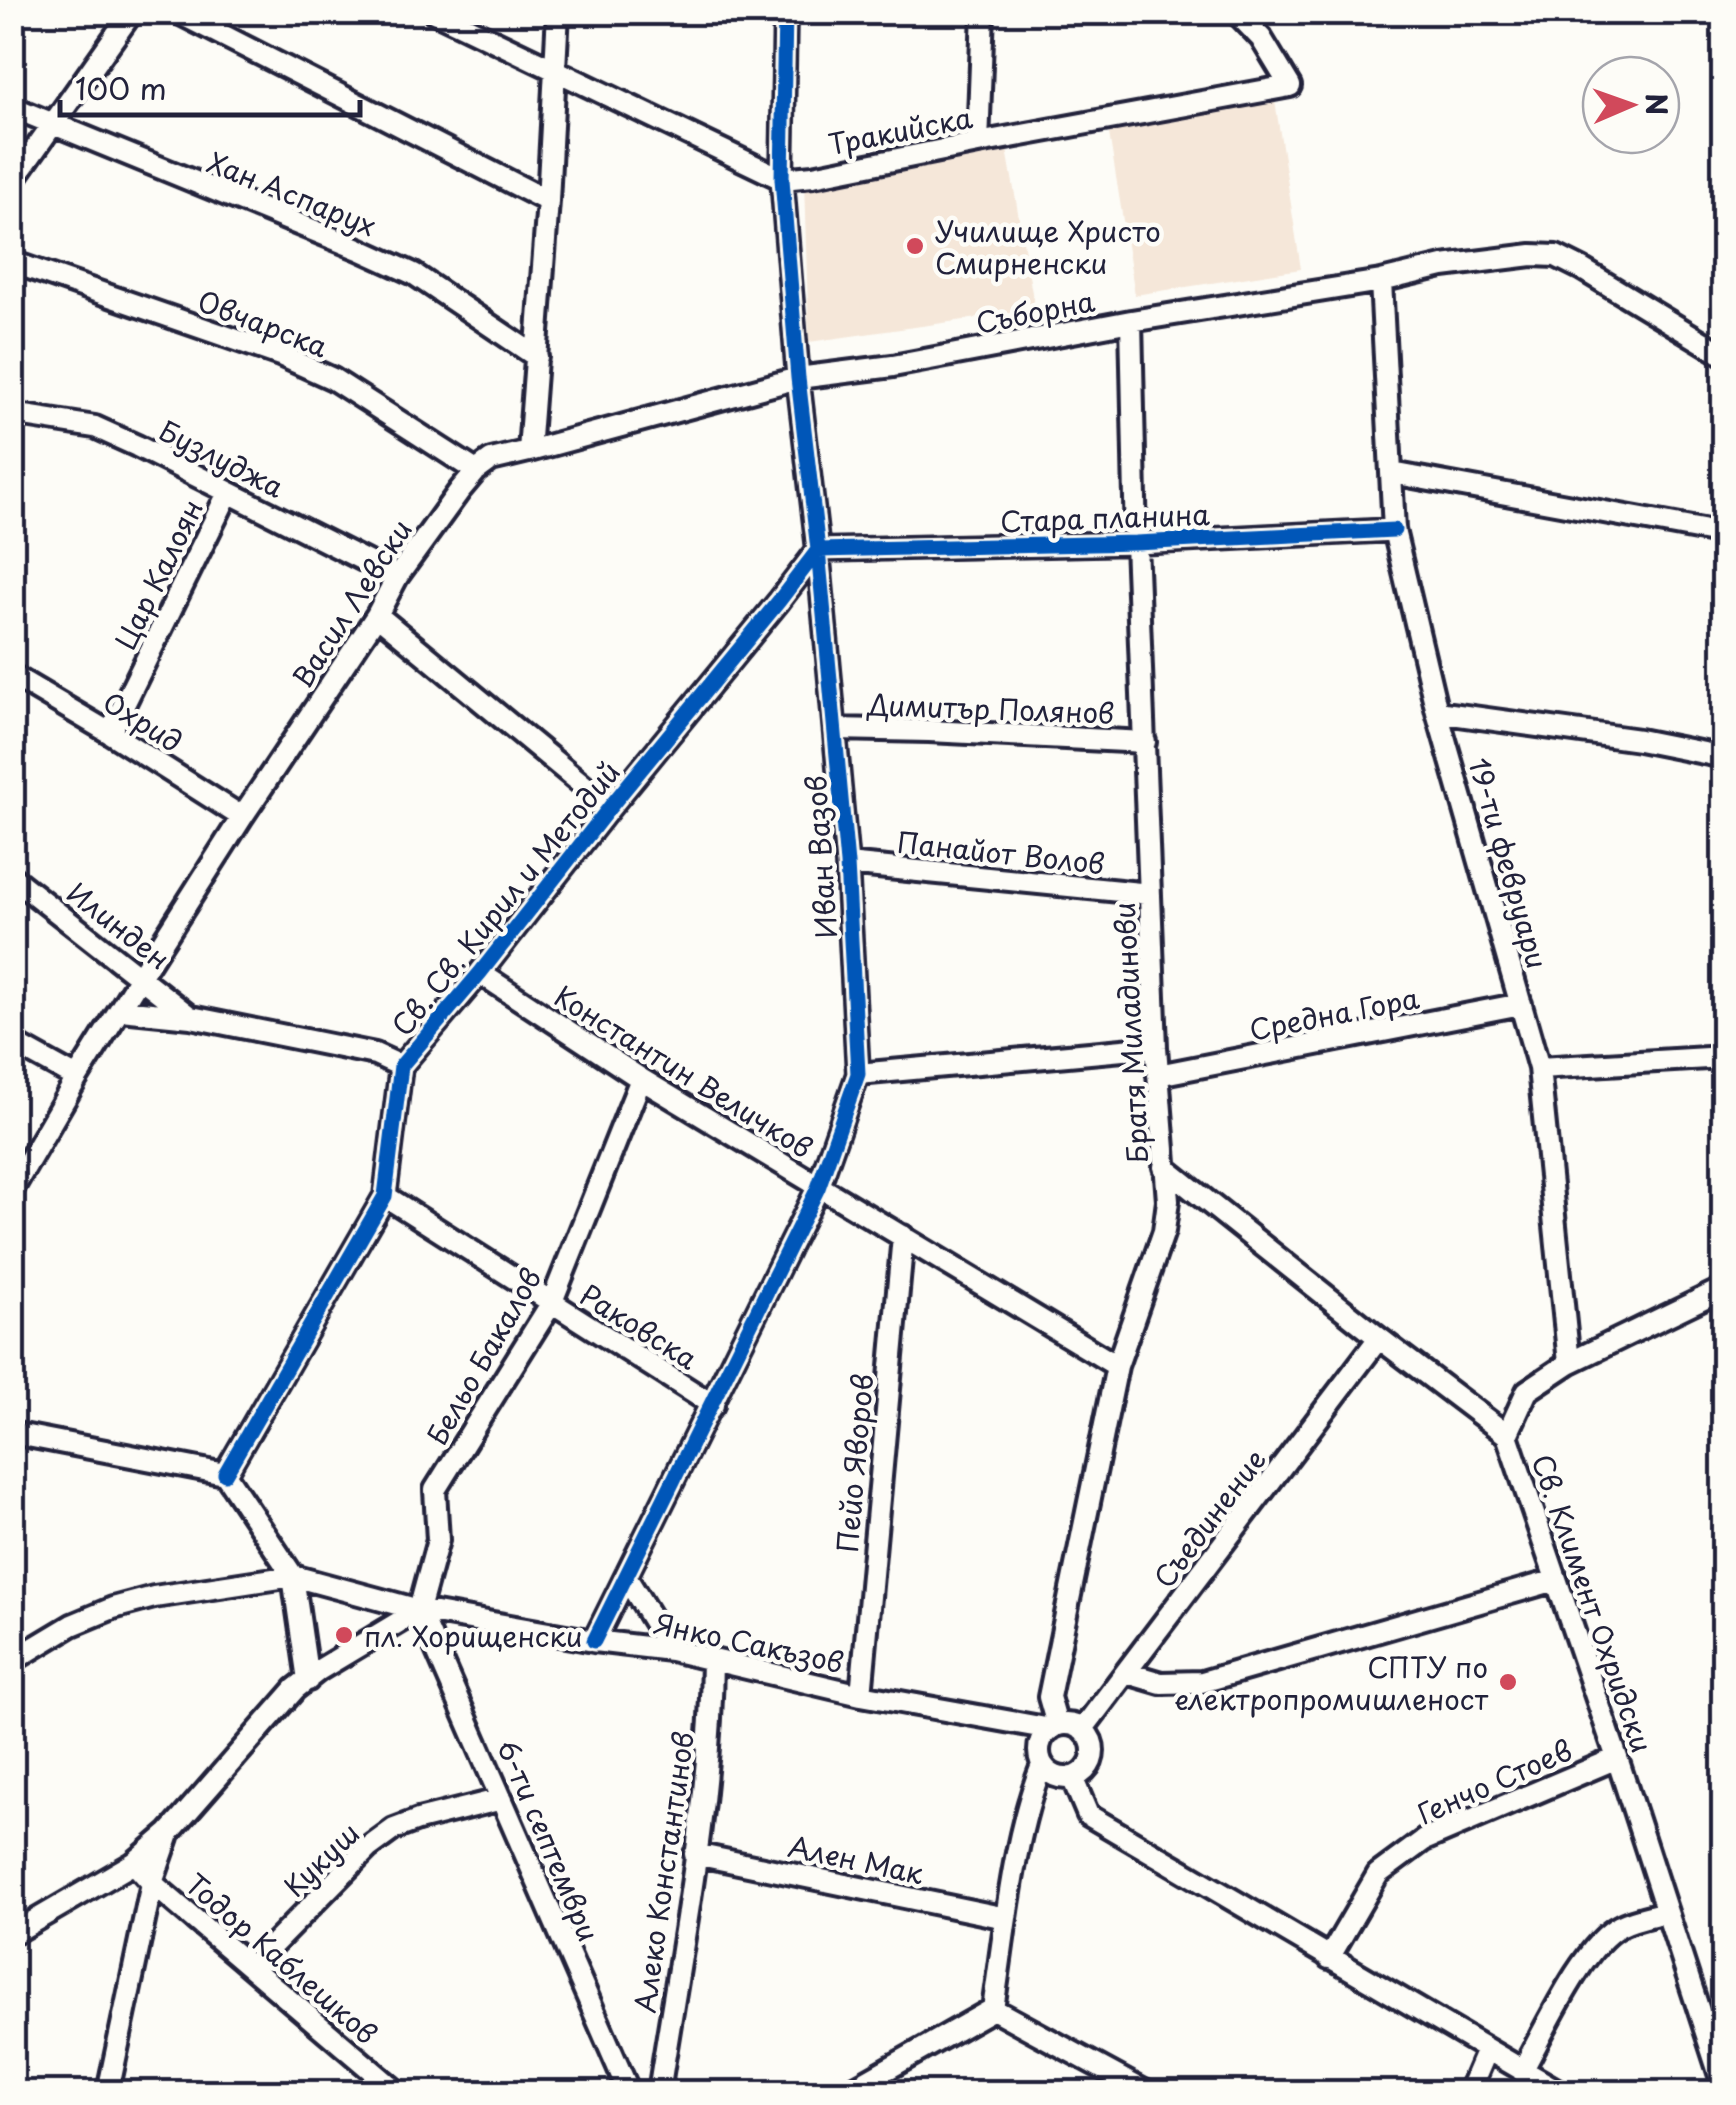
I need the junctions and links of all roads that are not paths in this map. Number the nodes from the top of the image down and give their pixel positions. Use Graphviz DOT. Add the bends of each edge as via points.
graph roads {
  1 [pos="132,12"];
  2 [pos="177,12"];
  3 [pos="434,12"];
  4 [pos="558,12"];
  5 [pos="785,12"];
  6 [pos="983,12"];
  7 [pos="1236,12"];
  8 [pos="554,70"];
  9 [pos="12,107"];
  10 [pos="54,126"];
  11 [pos="978,142"];
  12 [pos="782,179"];
  13 [pos="12,182"];
  14 [pos="548,201"];
  15 [pos="12,262"];
  16 [pos="1381,281"];
  17 [pos="1131,321"];
  18 [pos="1724,355"];
  19 [pos="537,357"];
  20 [pos="798,378"];
  21 [pos="12,414"];
  22 [pos="529,451"];
  23 [pos="476,471"];
  24 [pos="1392,473"];
  25 [pos="228,494"];
  26 [pos="1394,530"];
  27 [pos="1724,534"];
  28 [pos="1136,542"];
  29 [pos="818,550"];
  30 [pos="397,577"];
  31 [pos="377,615"];
  32 [pos="12,675"];
  33 [pos="1437,712"];
  34 [pos="835,730"];
  35 [pos="110,733"];
  36 [pos="1144,742"];
  37 [pos="1724,757"];
  38 [pos="610,807"];
  39 [pos="242,817"];
  40 [pos="847,864"];
  41 [pos="12,878"];
  42 [pos="1150,894"];
  43 [pos="480,973"];
  44 [pos="140,977"];
  45 [pos="1521,1004"];
  46 [pos="121,1010"];
  47 [pos="191,1017"];
  48 [pos="12,1042"];
  49 [pos="1156,1048"];
  50 [pos="1724,1058"];
  51 [pos="401,1066"];
  52 [pos="1539,1068"];
  53 [pos="858,1074"];
  54 [pos="1158,1076"];
  55 [pos="77,1078"];
  56 [pos="641,1079"];
  57 [pos="1164,1167"];
  58 [pos="818,1188"];
  59 [pos="12,1190"];
  60 [pos="385,1196"];
  61 [pos="903,1236"];
  62 [pos="1724,1288"];
  63 [pos="551,1304"];
  64 [pos="1379,1338"];
  65 [pos="1570,1363"];
  66 [pos="1118,1366"];
  67 [pos="713,1405"];
  68 [pos="12,1433"];
  69 [pos="1507,1435"];
  70 [pos="225,1474"];
  71 [pos="293,1576"];
  72 [pos="626,1577"];
  73 [pos="1556,1580"];
  74 [pos="419,1610"];
  75 [pos="594,1641"];
  76 [pos="671,1650"];
  77 [pos="712,1659"];
  78 [pos="12,1661"];
  79 [pos="1127,1672"];
  80 [pos="308,1680"];
  81 [pos="861,1694"];
  82 [pos="1054,1727"];
  83 [pos="1082,1730"];
  84 [pos="1617,1758"];
  85 [pos="1042,1765"];
  86 [pos="1072,1777"];
  87 [pos="502,1799"];
  88 [pos="169,1833"];
  89 [pos="695,1854"];
  90 [pos="134,1862"];
  91 [pos="152,1882"];
  92 [pos="1666,1912"];
  93 [pos="1006,1918"];
  94 [pos="12,1934"];
  95 [pos="1329,1958"];
  96 [pos="251,1967"];
  97 [pos="993,2009"];
  98 [pos="1487,2050"];
  99 [pos="1522,2071"];
  100 [pos="1724,2088"];
  101 [pos="108,2092"];
  102 [pos="397,2092"];
  103 [pos="629,2092"];
  104 [pos="659,2092"];
  105 [pos="847,2092"];
  106 [pos="1146,2092"];
  107 [pos="1468,2092"];
  108 [pos="1560,2092"];
  1 -- 10 [label="street"];
  2 -- 14 [label="street"];
  3 -- 8 [label="street"];
  4 -- 8 [label="street"];
  5 -- 12 [label="street, Иван Вазов"];
  6 -- 11 [label="street"];
  7 -- 11 [label="street, Тракийска" via="1290,86"];
  8 -- 12 [label="street"];
  8 -- 14 [label="street"];
  9 -- 10 [label="street, Хан Аспарух"];
  10 -- 13 [label="street"];
  10 -- 19 [label="street, Хан Аспарух" via="414,274"];
  11 -- 12 [label="street, Тракийска"];
  12 -- 20 [label="street, Иван Вазов"];
  14 -- 19 [label="street"];
  15 -- 23 [label="street, Овчарска" via="280,355 333,379"];
  16 -- 17 [label="street, Съборна"];
  16 -- 18 [label="street, Съборна" via="1498,258 1556,256"];
  16 -- 24 [label="street, 19-ти февруари"];
  17 -- 20 [label="street, Съборна"];
  17 -- 28 [label="street, Братя Миладинови"];
  19 -- 22 [label="street"];
  20 -- 22 [label="street, Съборна"];
  20 -- 29 [label="street, Иван Вазов"];
  21 -- 25 [label="street, Бузлуджа" via="95,427"];
  22 -- 23 [label="street"];
  23 -- 30 [label="street, Васил Левски"];
  24 -- 26 [label="street, 19-ти февруари"];
  24 -- 27 [label="street"];
  25 -- 30 [label="street, Бузлуджа"];
  25 -- 35 [label="street, Цар Калоян"];
  26 -- 28 [label="street, Стара планина"];
  26 -- 33 [label="street, 19-ти февруари"];
  28 -- 29 [label="street, Стара планина"];
  28 -- 36 [label="street, Братя Миладинови"];
  29 -- 34 [label="street, Иван Вазов"];
  29 -- 38 [label="street, Св. Св. Кирил и Методий"];
  30 -- 31 [label="street, Васил Левски"];
  31 -- 38 [label="street"];
  31 -- 39 [label="street, Васил Левски"];
  32 -- 35 [label="street, Охрид"];
  33 -- 37 [label="street"];
  33 -- 45 [label="street, 19-ти февруари"];
  34 -- 36 [label="street, Димитър Полянов"];
  34 -- 40 [label="street, Иван Вазов"];
  35 -- 39 [label="street, Охрид"];
  36 -- 42 [label="street, Братя Миладинови"];
  38 -- 43 [label="street, Св. Св. Кирил и Методий"];
  39 -- 44 [label="street, Васил Левски"];
  40 -- 42 [label="street, Панайот Волов"];
  40 -- 53 [label="street, Иван Вазов"];
  41 -- 44 [label="street, Илинден"];
  42 -- 49 [label="street, Братя Миладинови"];
  43 -- 51 [label="street, Св. Св. Кирил и Методий"];
  43 -- 56 [label="street, Константин Величков"];
  44 -- 46 [label="street, Васил Левски"];
  44 -- 47 [label="street, Илинден"];
  45 -- 52 [label="street, 19-ти февруари"];
  45 -- 54 [label="street, Средна Гора"];
  46 -- 47 [label="street, Илинден"];
  46 -- 55 [label="street, Васил Левски"];
  47 -- 51 [label="street, Илинден" via="374,1054"];
  48 -- 55 [label="street"];
  49 -- 53 [label="street"];
  49 -- 54 [label="street, Братя Миладинови"];
  50 -- 52 [label="street"];
  51 -- 60 [label="street, Св. Св. Кирил и Методий"];
  52 -- 65 [label="street, 19-ти февруари"];
  53 -- 58 [label="street, Иван Вазов"];
  54 -- 57 [label="street, Братя Миладинови"];
  55 -- 59 [label="street, Васил Левски"];
  56 -- 58 [label="street, Константин Величков"];
  56 -- 63 [label="street, Бельо Бакалов"];
  57 -- 64 [label="street, Св. Климент Охридски"];
  57 -- 66 [label="street, Братя Миладинови" via="1164,1231"];
  58 -- 61 [label="street, Константин Величков"];
  58 -- 67 [label="street, Иван Вазов"];
  60 -- 63 [label="street, Раковска"];
  60 -- 70 [label="street, Св. Св. Кирил и Методий"];
  61 -- 66 [label="street, Константин Величков"];
  61 -- 81 [label="street, Пейо Яворов"];
  62 -- 65 [label="street"];
  63 -- 67 [label="street, Раковска"];
  63 -- 74 [label="street, Бельо Бакалов" via="436,1490 438,1540"];
  64 -- 69 [label="street, Св. Климент Охридски"];
  64 -- 79 [label="street, Съединение"];
  65 -- 69 [label="street" via="1528,1391"];
  66 -- 82 [label="street, Братя Миладинови" via="1049,1697"];
  67 -- 72 [label="street, Иван Вазов"];
  68 -- 70 [label="street"];
  69 -- 73 [label="street, Св. Климент Охридски"];
  70 -- 71 [label="street"];
  71 -- 74 [label="street, Янко Сакъзов"];
  71 -- 78 [label="street" via="114,1608"];
  71 -- 80 [label="street"];
  72 -- 75 [label="street, Иван Вазов"];
  72 -- 76 [label="street"];
  73 -- 79 [label="street" via="1202,1682 1162,1683"];
  73 -- 84 [label="street, Св. Климент Охридски"];
  74 -- 75 [label="street, Янко Сакъзов"];
  74 -- 80 [label="street"];
  74 -- 87 [label="street, 6-ти септември"];
  75 -- 76 [label="street, Янко Сакъзов"];
  76 -- 77 [label="street, Янко Сакъзов"];
  77 -- 81 [label="street, Янко Сакъзов"];
  77 -- 89 [label="street, Алеко Константинов" via="712,1720"];
  79 -- 83 [label="street, Съединение"];
  80 -- 88 [label="street"];
  81 -- 82 [label="street, Янко Сакъзов"];
  82 -- 83 [label="street"];
  82 -- 85 [label="street" via="1040,1742"];
  83 -- 86 [label="street" via="1090,1762"];
  84 -- 92 [label="street, Св. Климент Охридски"];
  84 -- 95 [label="street, Генчо Стоев" via="1424,1840 1378,1874"];
  85 -- 86 [label="street" via="1061,1778"];
  85 -- 93 [label="street" via="1029,1798"];
  86 -- 95 [label="street" via="1088,1815"];
  87 -- 96 [label="street, Кукуш" via="394,1829"];
  87 -- 103 [label="street, 6-ти септември"];
  88 -- 90 [label="street"];
  88 -- 91 [label="street"];
  89 -- 93 [label="street, Ален Мак"];
  89 -- 104 [label="street, Алеко Константинов"];
  90 -- 91 [label="street, Тодор Каблешков"];
  90 -- 94 [label="street"];
  91 -- 96 [label="street, Тодор Каблешков"];
  91 -- 101 [label="street"];
  92 -- 99 [label="street" via="1618,1927 1601,1940"];
  92 -- 100 [label="street, Св. Климент Охридски"];
  93 -- 97 [label="street"];
  95 -- 98 [label="street"];
  96 -- 102 [label="street, Тодор Каблешков"];
  97 -- 105 [label="street"];
  97 -- 106 [label="street"];
  98 -- 99 [label="street"];
  98 -- 107 [label="street"];
  99 -- 108 [label="street"];
}
